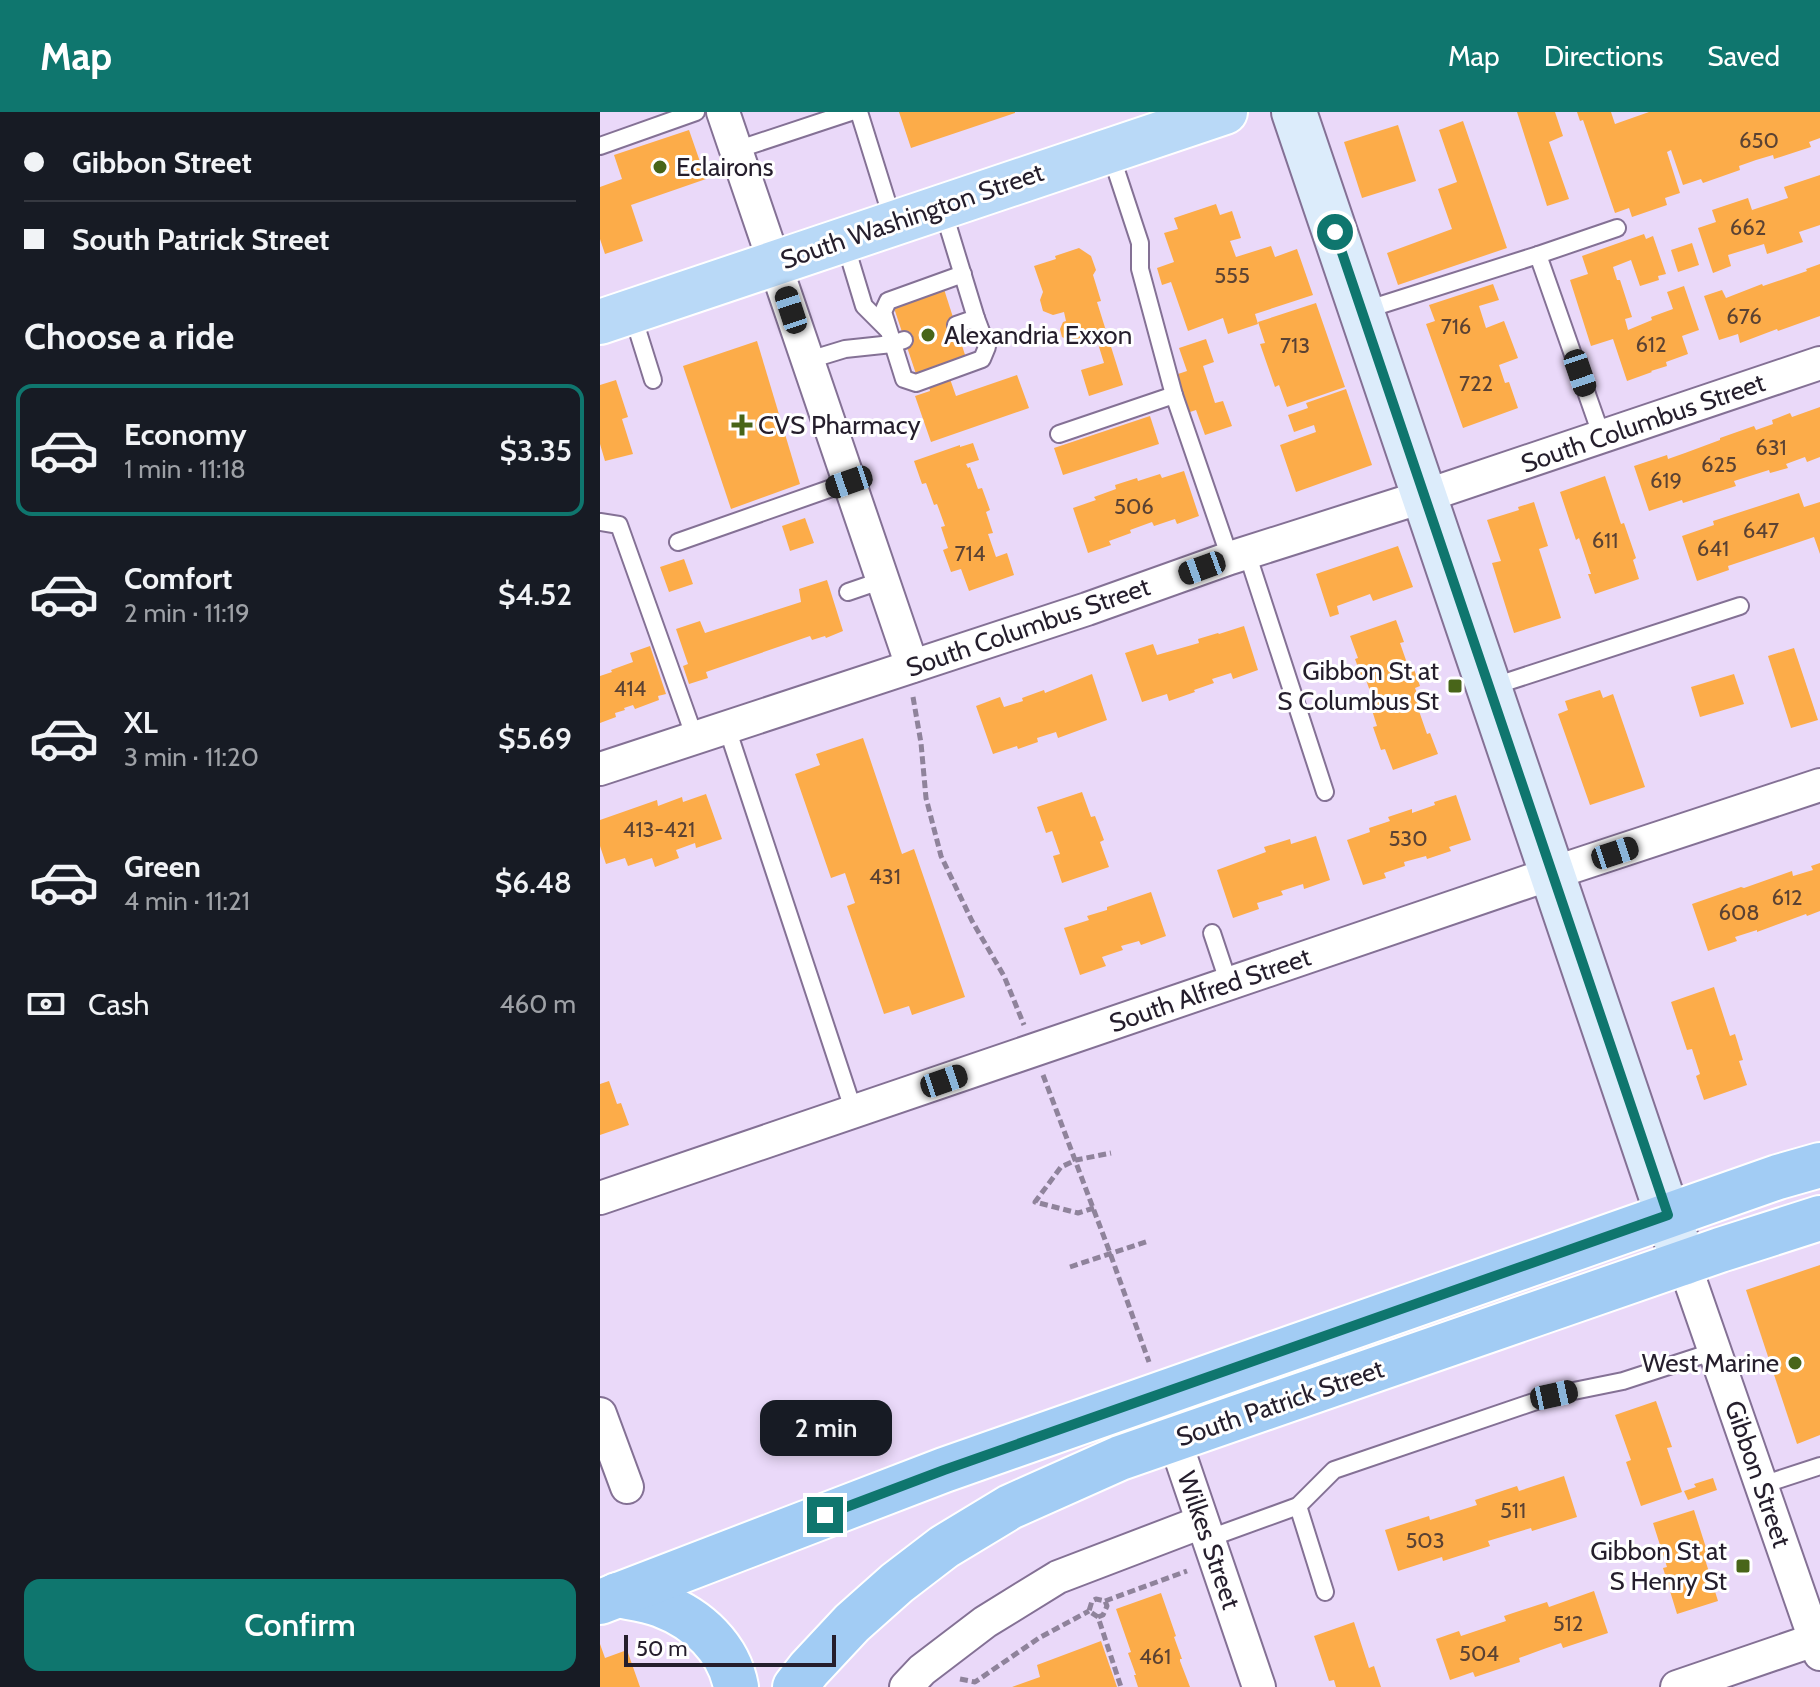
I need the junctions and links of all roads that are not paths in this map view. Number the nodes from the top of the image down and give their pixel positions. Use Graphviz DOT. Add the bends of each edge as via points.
graph roads {
  1 [pos="696,112"];
  2 [pos="723,112"];
  3 [pos="851,112"];
  4 [pos="859,112"];
  5 [pos="1225,112"];
  6 [pos="1294,112"];
  7 [pos="600,146"];
  8 [pos="736,150"];
  9 [pos="1110,150"];
  10 [pos="942,206"];
  11 [pos="893,223"];
  12 [pos="1617,228"];
  13 [pos="844,240"];
  14 [pos="1538,255"];
  15 [pos="775,262"];
  16 [pos="963,274"];
  17 [pos="1362,311"];
  18 [pos="616,317"];
  19 [pos="976,318"];
  20 [pos="956,325"];
  21 [pos="895,338"];
  22 [pos="809,360"];
  23 [pos="1820,363"];
  24 [pos="653,380"];
  25 [pos="1174,395"];
  26 [pos="1059,434"];
  27 [pos="1602,437"];
  28 [pos="849,482"];
  29 [pos="1425,496"];
  30 [pos="600,522"];
  31 [pos="678,542"];
  32 [pos="1238,556"];
  33 [pos="883,580"];
  34 [pos="848,592"];
  35 [pos="1740,606"];
  36 [pos="912,666"];
  37 [pos="1490,687"];
  38 [pos="727,728"];
  39 [pos="695,738"];
  40 [pos="600,769"];
  41 [pos="1820,785"];
  42 [pos="1325,792"];
  43 [pos="1553,873"];
  44 [pos="1212,933"];
  45 [pos="1229,984"];
  46 [pos="854,1112"];
  47 [pos="1820,1165"];
  48 [pos="600,1198"];
  49 [pos="1668,1215"];
  50 [pos="1820,1218"];
  51 [pos="1684,1263"];
  52 [pos="1715,1351"];
  53 [pos="1159,1394"];
  54 [pos="600,1414"];
  55 [pos="1175,1440"];
  56 [pos="1820,1466"];
  57 [pos="1762,1485"];
  58 [pos="627,1487"];
  59 [pos="1298,1506"];
  60 [pos="1204,1530"];
  61 [pos="1325,1592"];
  62 [pos="609,1598"];
  63 [pos="1818,1644"];
  64 [pos="914,1678"];
  65 [pos="736,1687"];
  66 [pos="795,1687"];
  67 [pos="1259,1687"];
  68 [pos="1677,1687"];
  1 -- 7 [label="lane"];
  2 -- 8 [label="street"];
  3 -- 8 [label="lane"];
  4 -- 11 [label="lane"];
  5 -- 9 [label="main road, South Washington Street"];
  6 -- 17 [label="main road, Gibbon Street"];
  8 -- 15 [label="street"];
  9 -- 10 [label="main road, South Washington Street"];
  9 -- 25 [label="lane" via="1140,243 1140,269"];
  10 -- 11 [label="main road, South Washington Street"];
  10 -- 16 [label="lane"];
  11 -- 13 [label="main road, South Washington Street"];
  12 -- 14 [label="lane"];
  13 -- 15 [label="main road, South Washington Street"];
  13 -- 21 [label="lane" via="864,306"];
  14 -- 17 [label="lane"];
  14 -- 27 [label="lane"];
  15 -- 18 [label="main road, South Washington Street"];
  15 -- 22 [label="street"];
  16 -- 19 [label="lane"];
  16 -- 21 [label="lane" via="888,301 883,312"];
  17 -- 29 [label="main road, Gibbon Street"];
  18 -- 24 [label="lane"];
  19 -- 20 [label="lane"];
  19 -- 21 [label="lane" via="987,347 982,359 916,383 904,379"];
  21 -- 22 [label="lane"];
  22 -- 28 [label="street"];
  23 -- 27 [label="street, South Columbus Street"];
  25 -- 26 [label="lane"];
  25 -- 32 [label="lane"];
  27 -- 29 [label="street, South Columbus Street"];
  28 -- 31 [label="lane"];
  28 -- 33 [label="street"];
  29 -- 32 [label="street, South Columbus Street"];
  29 -- 37 [label="main road, Gibbon Street"];
  30 -- 39 [label="lane" via="619,525"];
  32 -- 36 [label="street, South Columbus Street"];
  32 -- 42 [label="lane"];
  33 -- 34 [label="lane"];
  33 -- 36 [label="street"];
  35 -- 37 [label="lane"];
  36 -- 38 [label="street, South Columbus Street"];
  37 -- 43 [label="main road, Gibbon Street"];
  38 -- 39 [label="street, South Columbus Street"];
  38 -- 46 [label="lane"];
  39 -- 40 [label="street, South Columbus Street"];
  41 -- 43 [label="street, South Alfred Street"];
  43 -- 45 [label="street, South Alfred Street"];
  43 -- 49 [label="main road, Gibbon Street"];
  44 -- 45 [label="lane"];
  45 -- 46 [label="street, South Alfred Street"];
  46 -- 48 [label="street, South Alfred Street"];
  47 -- 49 [label="highway, South Patrick Street"];
  49 -- 51 [label="main road, Gibbon Street"];
  49 -- 53 [label="highway, South Patrick Street"];
  50 -- 51 [label="highway, South Patrick Street"];
  51 -- 52 [label="street, Gibbon Street"];
  51 -- 55 [label="highway, South Patrick Street"];
  52 -- 57 [label="street, Gibbon Street"];
  52 -- 59 [label="lane" via="1623,1381 1554,1395 1334,1470"];
  53 -- 55 [label="street, Wilkes Street"];
  53 -- 62 [label="highway, South Patrick Street"];
  54 -- 58 [label="street"];
  55 -- 60 [label="street, Wilkes Street"];
  55 -- 66 [label="highway, South Patrick Street" via="1120,1458 1010,1507 944,1547 852,1623"];
  56 -- 57 [label="lane"];
  57 -- 63 [label="street, Gibbon Street"];
  59 -- 60 [label="lane"];
  59 -- 61 [label="lane"];
  60 -- 64 [label="street" via="1058,1577 985,1622"];
  60 -- 67 [label="street, Wilkes Street"];
  62 -- 65 [label="highway" via="659,1604 681,1614 717,1644"];
  63 -- 68 [label="street"];
}
